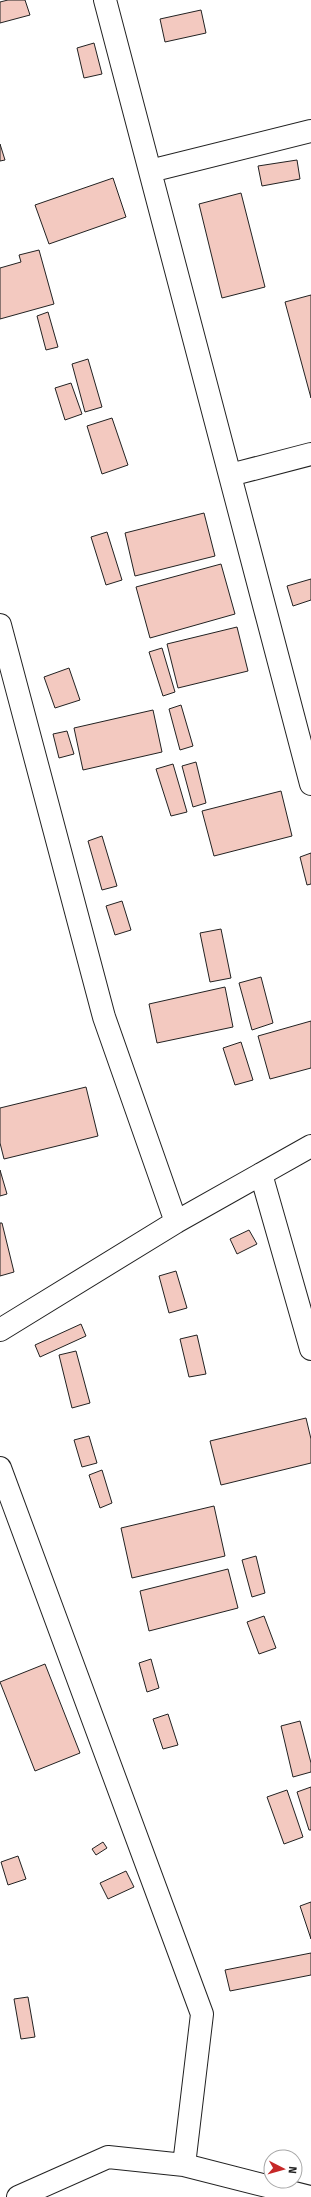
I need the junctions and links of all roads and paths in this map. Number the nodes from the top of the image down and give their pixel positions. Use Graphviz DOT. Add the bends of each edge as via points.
graph roads {
  1 [pos="105,0"];
  2 [pos="311,131"];
  3 [pos="150,171"];
  4 [pos="311,454"];
  5 [pos="230,475"];
  6 [pos="0,625"];
  7 [pos="308,760"];
  8 [pos="311,784"];
  9 [pos="311,1146"];
  10 [pos="261,1174"];
  11 [pos="176,1222"];
  12 [pos="0,1330"];
  13 [pos="311,1349"];
  14 [pos="0,1468"];
  15 [pos="184,2165"];
  16 [pos="18,2197"];
  17 [pos="310,2197"];
  1 -- 3 [label="street"];
  2 -- 3 [label="street"];
  3 -- 5 [label="street"];
  4 -- 5 [label="street"];
  5 -- 7 [label="street"];
  6 -- 11 [label="street" via="104,1017"];
  7 -- 8 [label="street"];
  9 -- 10 [label="street"];
  10 -- 11 [label="street"];
  10 -- 13 [label="street"];
  11 -- 12 [label="street"];
  14 -- 15 [label="street" via="202,2014"];
  15 -- 16 [label="street" via="108,2157"];
  15 -- 17 [label="street"];
}
